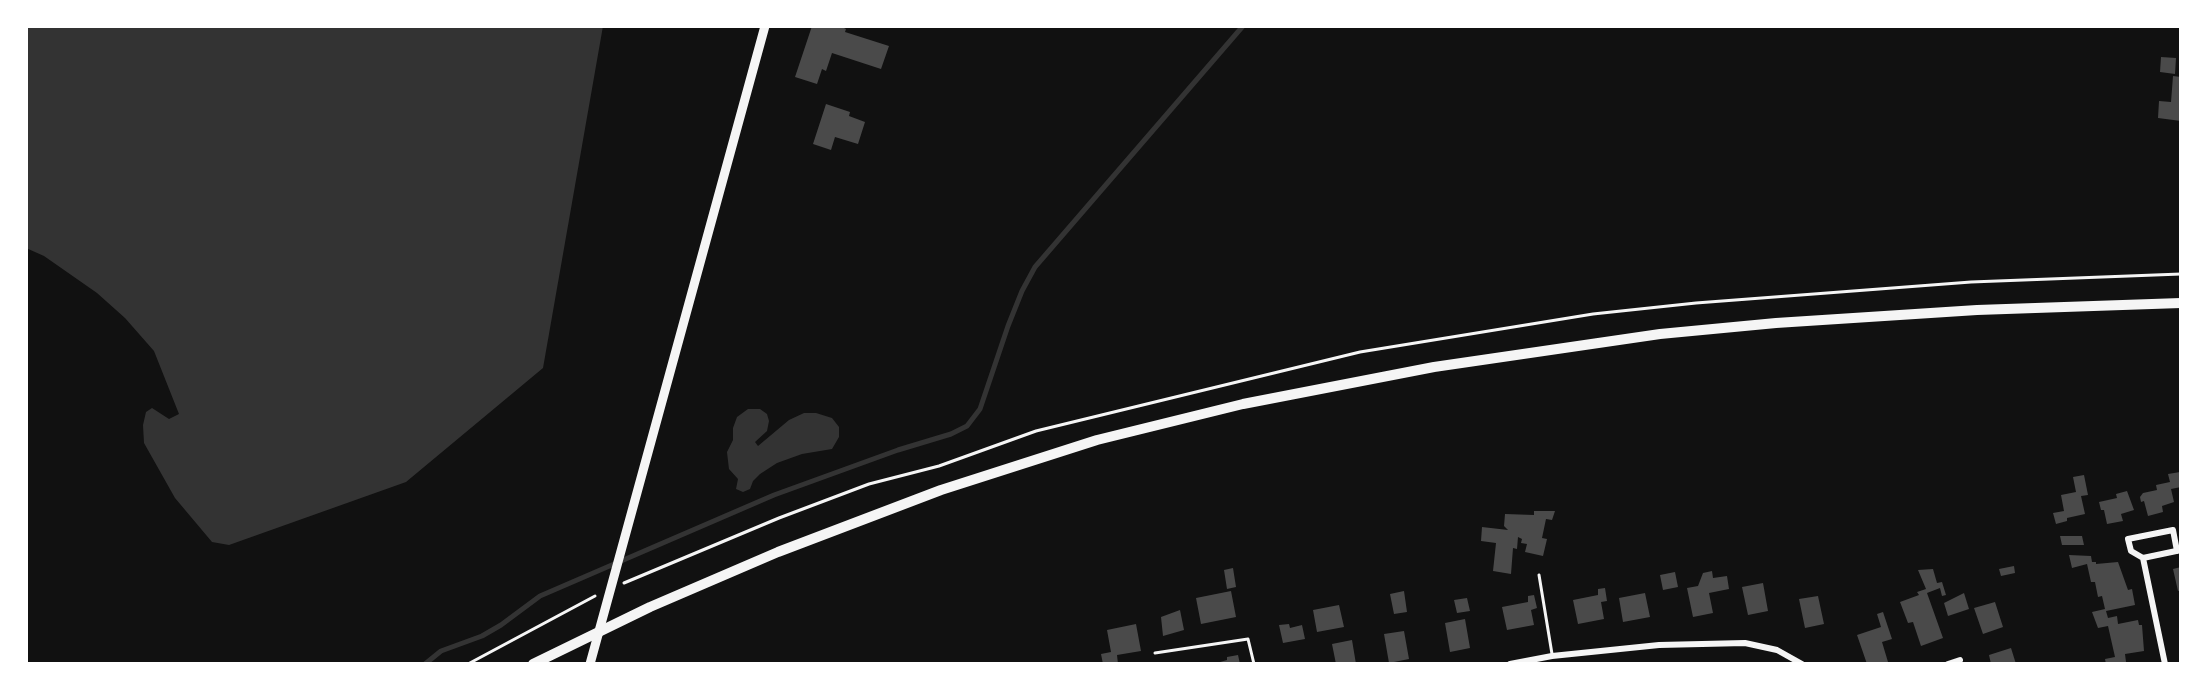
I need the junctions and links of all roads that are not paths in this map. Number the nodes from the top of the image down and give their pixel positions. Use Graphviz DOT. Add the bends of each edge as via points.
graph roads {
  1 [pos="765,26"];
  2 [pos="2181,303"];
  3 [pos="2179,550"];
  4 [pos="2143,558"];
  5 [pos="1539,575"];
  6 [pos="1155,653"];
  7 [pos="1553,660"];
  8 [pos="1960,660"];
  9 [pos="533,664"];
  10 [pos="590,664"];
  11 [pos="1254,664"];
  12 [pos="1510,664"];
  13 [pos="1802,664"];
  14 [pos="1948,664"];
  15 [pos="2165,664"];
  1 -- 10 [label="main road"];
  2 -- 9 [label="main road" via="1977,310 1660,334 1434,367 1243,404 1097,440 941,490 778,552"];
  3 -- 4 [label="street"];
  3 -- 4 [label="street" via="2173,530 2128,539 2131,551"];
  4 -- 15 [label="street"];
  5 -- 7 [label="lane"];
  6 -- 11 [label="lane" via="1248,639"];
  7 -- 12 [label="street"];
  7 -- 13 [label="street" via="1659,645 1745,643 1777,650"];
  8 -- 14 [label="street"];
}
